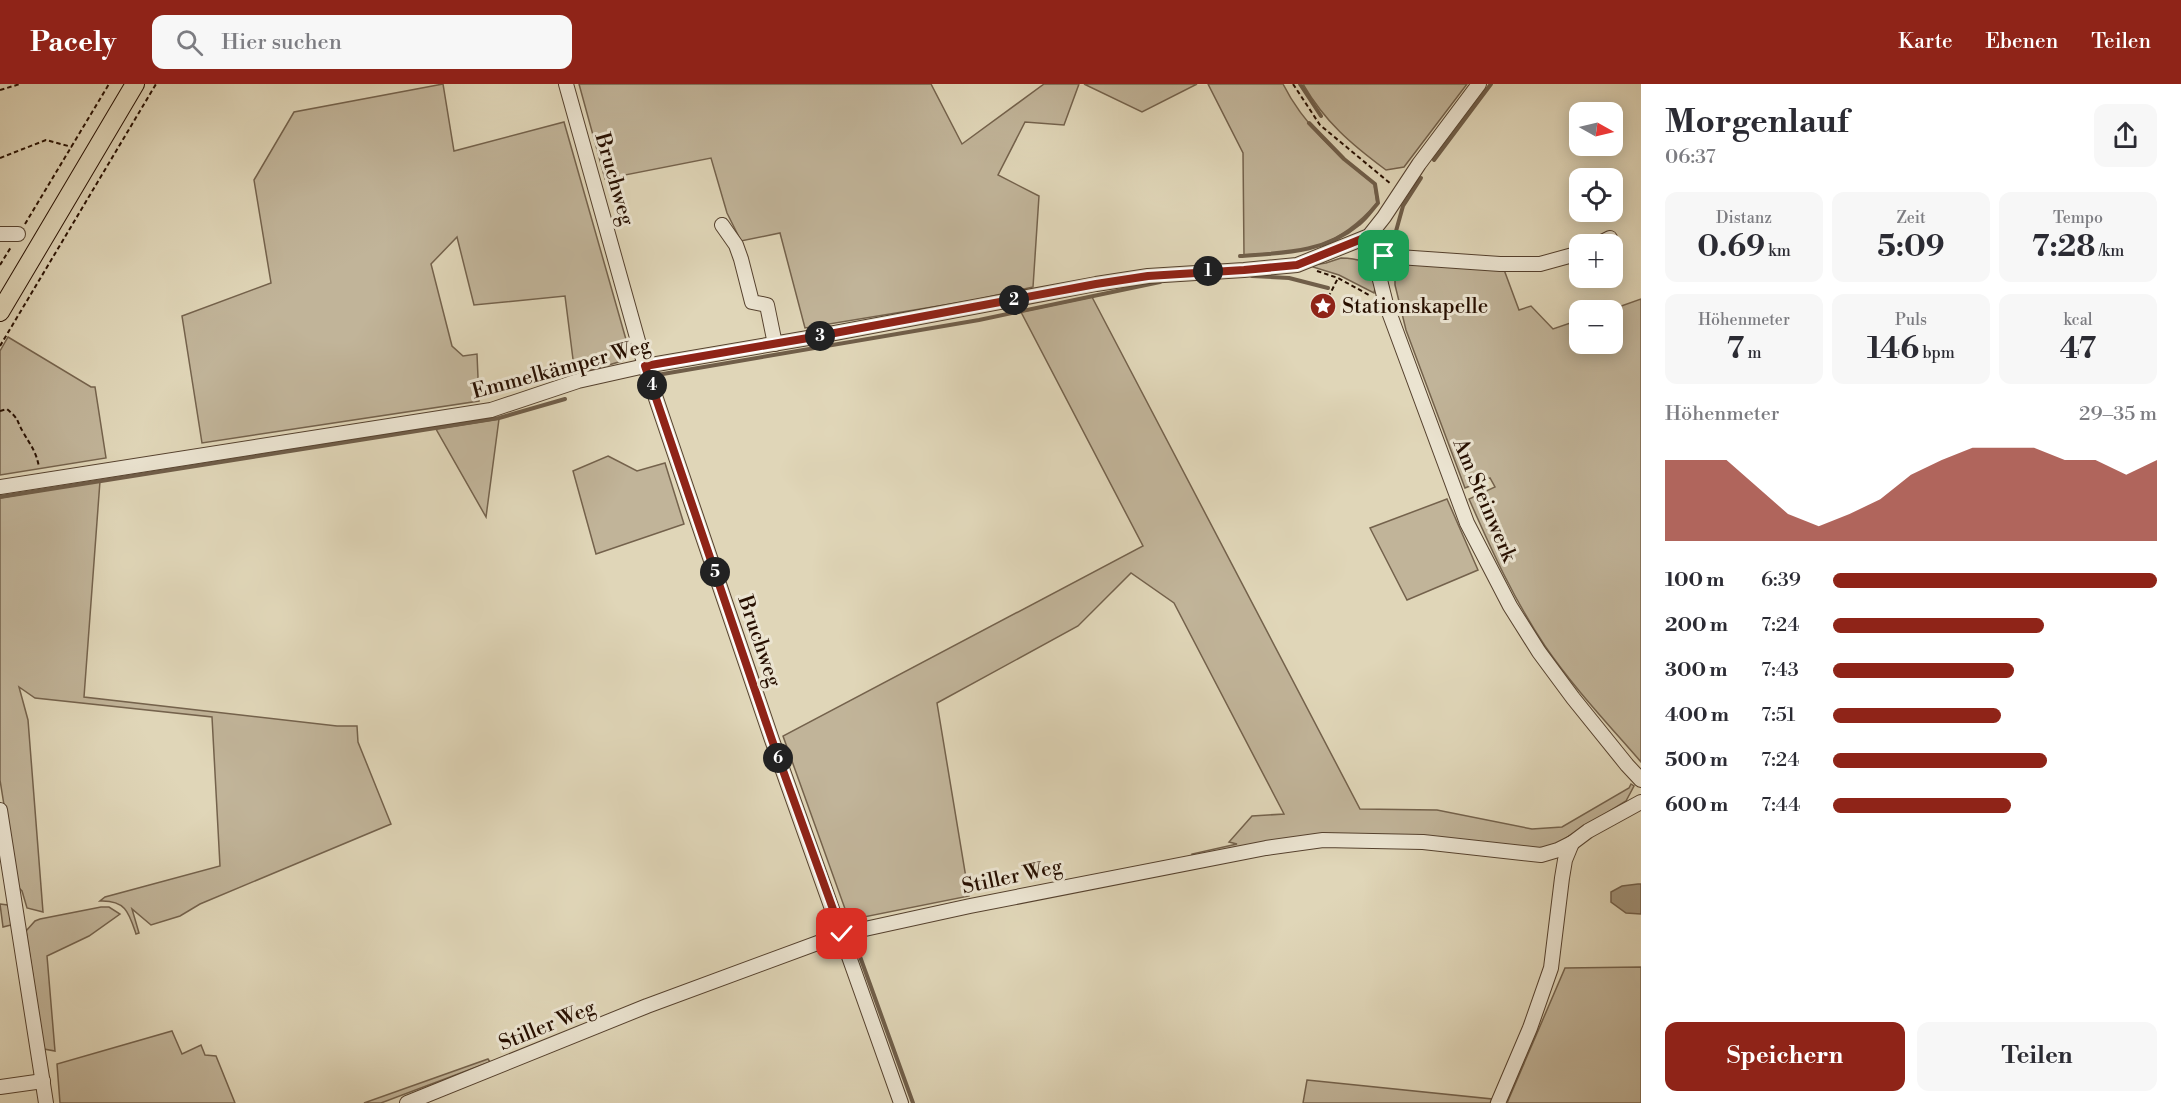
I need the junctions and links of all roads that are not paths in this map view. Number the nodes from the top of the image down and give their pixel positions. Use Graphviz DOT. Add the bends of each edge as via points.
graph roads {
  1 [pos="135,84"];
  2 [pos="566,84"];
  3 [pos="1479,84"];
  4 [pos="722,225"];
  5 [pos="0,234"];
  6 [pos="18,234"];
  7 [pos="1369,236"];
  8 [pos="1569,256"];
  9 [pos="1375,257"];
  10 [pos="0,312"];
  11 [pos="775,344"];
  12 [pos="645,366"];
  13 [pos="0,487"];
  14 [pos="1641,780"];
  15 [pos="1641,802"];
  16 [pos="0,810"];
  17 [pos="1572,843"];
  18 [pos="14,895"];
  19 [pos="0,897"];
  20 [pos="842,934"];
  21 [pos="43,1081"];
  22 [pos="0,1087"];
  23 [pos="46,1103"];
  24 [pos="407,1103"];
  25 [pos="902,1103"];
  26 [pos="1498,1103"];
  1 -- 10 [label="main road"];
  2 -- 12 [label="street, Bruchweg"];
  3 -- 7 [label="street"];
  4 -- 11 [label="street" via="736,245 752,302 767,305"];
  5 -- 6 [label="street"];
  7 -- 9 [label="street, Am Steinwerk"];
  7 -- 11 [label="street, Emmelkämper Weg" via="1297,265 1148,276"];
  8 -- 9 [label="street" via="1540,264"];
  9 -- 14 [label="street, Am Steinwerk" via="1386,304 1467,523 1539,652"];
  11 -- 12 [label="street, Emmelkämper Weg"];
  12 -- 13 [label="street, Emmelkämper Weg" via="578,381 491,410"];
  12 -- 20 [label="street, Bruchweg"];
  15 -- 17 [label="street, Stiller Weg"];
  16 -- 18 [label="street"];
  17 -- 20 [label="street, Stiller Weg" via="1541,855 1424,842 1323,840 1119,875"];
  17 -- 26 [label="street" via="1565,860 1551,968"];
  18 -- 19 [label="street"];
  18 -- 21 [label="street"];
  20 -- 24 [label="street, Stiller Weg" via="647,1006"];
  20 -- 25 [label="street, Bruchweg"];
  21 -- 22 [label="street"];
  21 -- 23 [label="street"];
}
